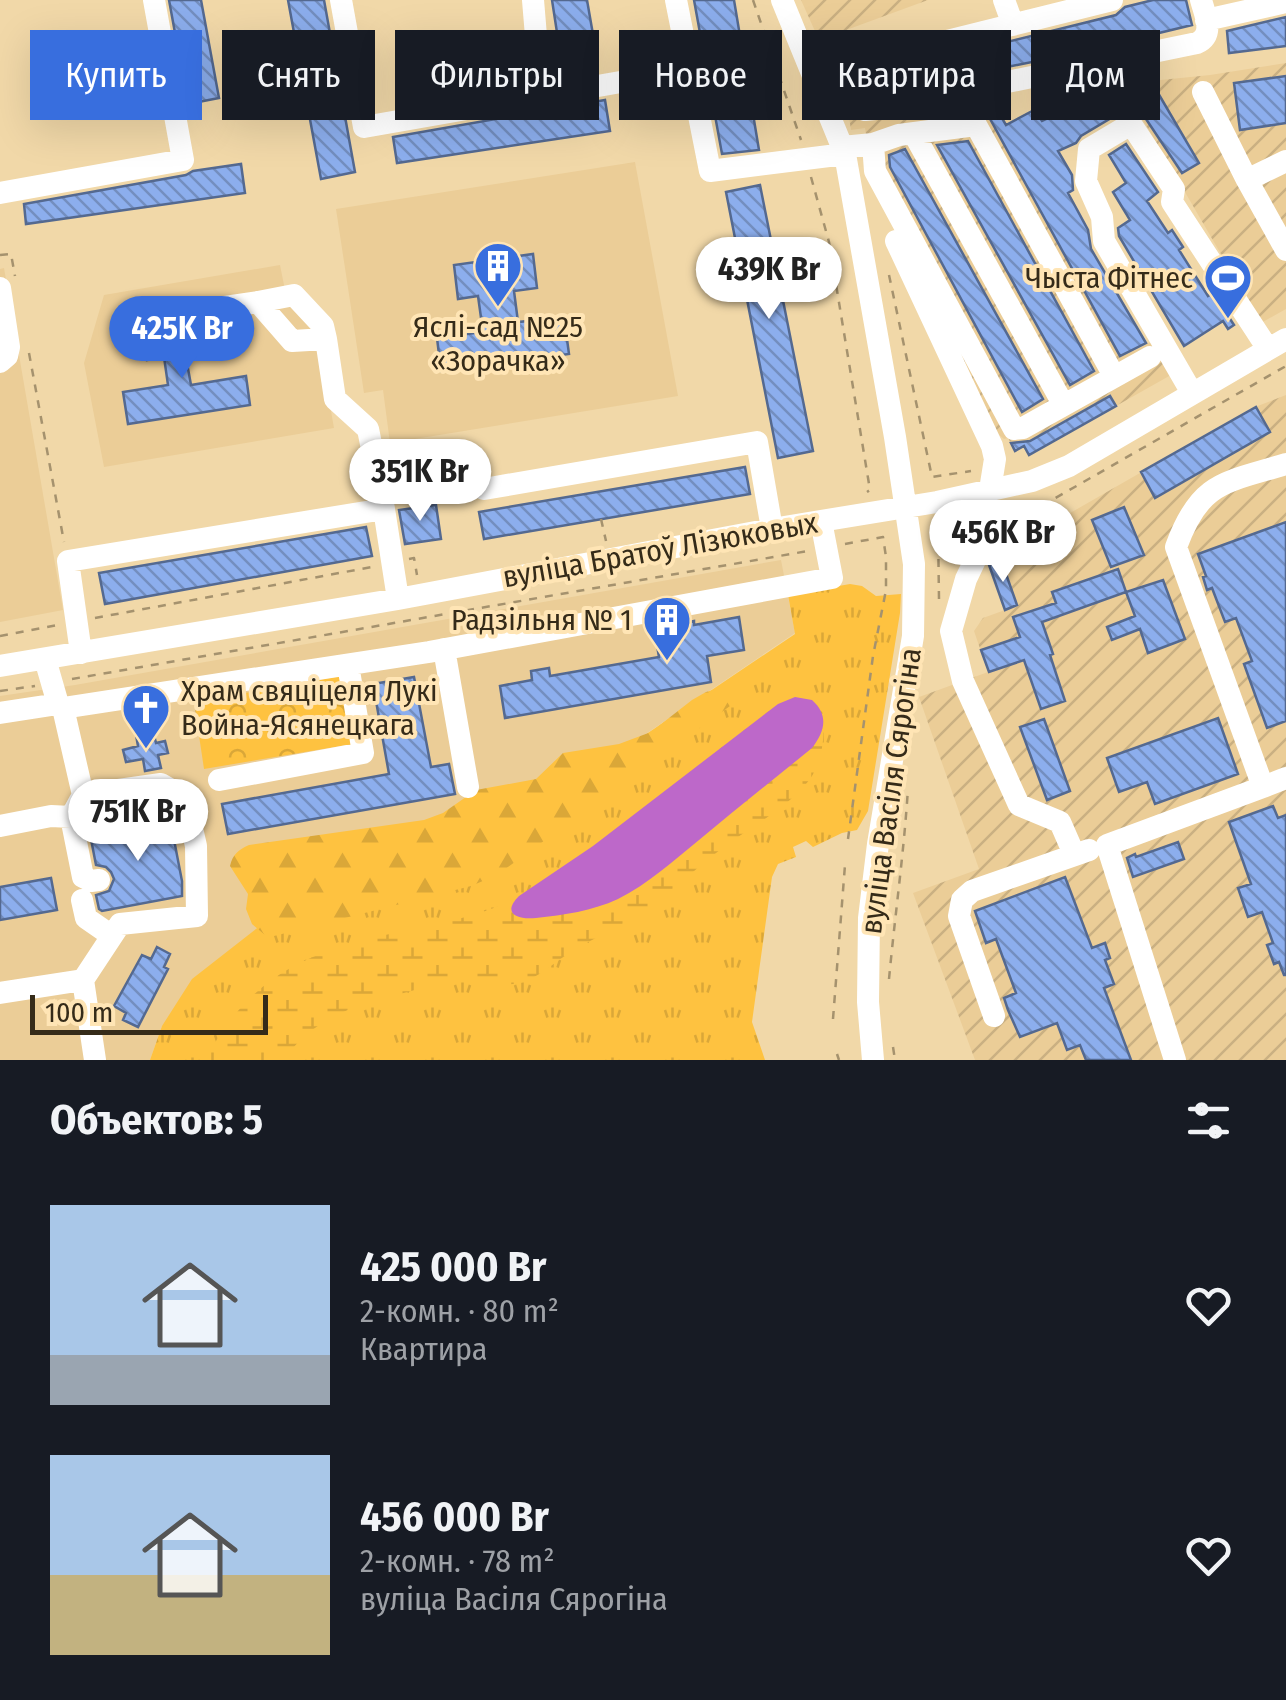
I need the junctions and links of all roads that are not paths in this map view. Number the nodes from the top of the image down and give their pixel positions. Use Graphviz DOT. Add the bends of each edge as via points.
graph roads {
  1 [pos="154,0"];
  2 [pos="341,0"];
  3 [pos="532,0"];
  4 [pos="676,0"];
  5 [pos="782,0"];
  6 [pos="1004,0"];
  7 [pos="1112,0"];
  8 [pos="1286,2"];
  9 [pos="1204,10"];
  10 [pos="1013,25"];
  11 [pos="535,30"];
  12 [pos="682,30"];
  13 [pos="993,30"];
  14 [pos="802,39"];
  15 [pos="1011,81"];
  16 [pos="1203,92"];
  17 [pos="404,120"];
  18 [pos="700,120"];
  19 [pos="840,120"];
  20 [pos="914,134"];
  21 [pos="874,144"];
  22 [pos="844,150"];
  23 [pos="1286,160"];
  24 [pos="1247,180"];
  25 [pos="0,194"];
  26 [pos="896,241"];
  27 [pos="1286,250"];
  28 [pos="7,281"];
  29 [pos="258,302"];
  30 [pos="143,319"];
  31 [pos="326,339"];
  32 [pos="1277,344"];
  33 [pos="1150,356"];
  34 [pos="0,362"];
  35 [pos="1114,376"];
  36 [pos="1192,393"];
  37 [pos="1063,404"];
  38 [pos="1286,464"];
  39 [pos="449,476"];
  40 [pos="990,490"];
  41 [pos="906,508"];
  42 [pos="384,510"];
  43 [pos="821,521"];
  44 [pos="772,529"];
  45 [pos="398,598"];
  46 [pos="444,649"];
  47 [pos="81,653"];
  48 [pos="44,659"];
  49 [pos="348,665"];
  50 [pos="0,666"];
  51 [pos="57,698"];
  52 [pos="0,713"];
  53 [pos="1286,778"];
  54 [pos="219,780"];
  55 [pos="1263,787"];
  56 [pos="468,788"];
  57 [pos="83,794"];
  58 [pos="71,817"];
  59 [pos="0,826"];
  60 [pos="1107,845"];
  61 [pos="1074,854"];
  62 [pos="99,880"];
  63 [pos="82,900"];
  64 [pos="112,936"];
  65 [pos="82,980"];
  66 [pos="0,993"];
  67 [pos="994,1016"];
  68 [pos="95,1060"];
  69 [pos="874,1060"];
  70 [pos="1175,1060"];
  1 -- 25 [label="street" via="184,160"];
  2 -- 17 [label="street" via="364,127"];
  3 -- 11 [label="street"];
  4 -- 12 [label="street"];
  5 -- 14 [label="street, вуліца Васіля Сярогіна"];
  6 -- 10 [label="street"];
  7 -- 10 [label="street"];
  8 -- 9 [label="street"];
  9 -- 15 [label="street" via="1203,41"];
  10 -- 13 [label="street"];
  16 -- 24 [label="street"];
  18 -- 22 [label="street" via="710,171"];
  19 -- 22 [label="street, вуліца Васіля Сярогіна"];
  20 -- 21 [label="street"];
  20 -- 35 [label="street" via="976,125"];
  20 -- 37 [label="street"];
  21 -- 22 [label="street"];
  21 -- 37 [label="street" via="875,170 1014,429"];
  22 -- 41 [label="street, вуліца Васіля Сярогіна"];
  23 -- 24 [label="street"];
  24 -- 27 [label="street"];
  26 -- 40 [label="street" via="992,446"];
  28 -- 34 [label="street" via="9,347"];
  29 -- 30 [label="street"];
  29 -- 31 [label="street" via="292,341"];
  29 -- 31 [label="street" via="294,295 323,326"];
  31 -- 42 [label="street" via="335,398 368,429"];
  32 -- 36 [label="street, вуліца Братоў Лізюковых"];
  32 -- 36 [label="street" via="1172,202 1174,189 1131,124 1089,149 1086,181 1102,216 1104,241"];
  33 -- 35 [label="street"];
  35 -- 37 [label="street"];
  36 -- 40 [label="street, вуліца Братоў Лізюковых" via="1050,476"];
  38 -- 55 [label="street" via="1221,484 1198,500 1176,547"];
  39 -- 44 [label="street" via="484,488 758,442"];
  40 -- 41 [label="street, вуліца Братоў Лізюковых"];
  40 -- 61 [label="street" via="987,535 951,631 963,681 1018,805 1060,822"];
  41 -- 43 [label="street, вуліца Братоў Лізюковых"];
  41 -- 69 [label="street, вуліца Васіля Сярогіна" via="913,636 868,918"];
  42 -- 45 [label="street"];
  42 -- 47 [label="street" via="68,561"];
  43 -- 44 [label="street, вуліца Братоў Лізюковых"];
  43 -- 46 [label="street" via="832,578"];
  44 -- 45 [label="street, вуліца Братоў Лізюковых"];
  45 -- 47 [label="street, вуліца Братоў Лізюковых"];
  46 -- 49 [label="street"];
  46 -- 56 [label="street"];
  47 -- 48 [label="street, вуліца Братоў Лізюковых"];
  48 -- 50 [label="street, вуліца Братоў Лізюковых"];
  48 -- 51 [label="street"];
  49 -- 51 [label="street"];
  49 -- 54 [label="street" via="363,753"];
  51 -- 52 [label="street"];
  51 -- 57 [label="street"];
  53 -- 55 [label="street"];
  55 -- 60 [label="street"];
  57 -- 58 [label="street"];
  57 -- 64 [label="street" via="161,784 185,798 196,846 197,916 120,924"];
  58 -- 59 [label="street"];
  58 -- 62 [label="street" via="82,877"];
  60 -- 61 [label="street"];
  60 -- 70 [label="street"];
  61 -- 67 [label="street" via="962,900 959,916"];
  63 -- 64 [label="street" via="86,918"];
  64 -- 65 [label="street"];
  65 -- 66 [label="street"];
  65 -- 68 [label="street"];
}
